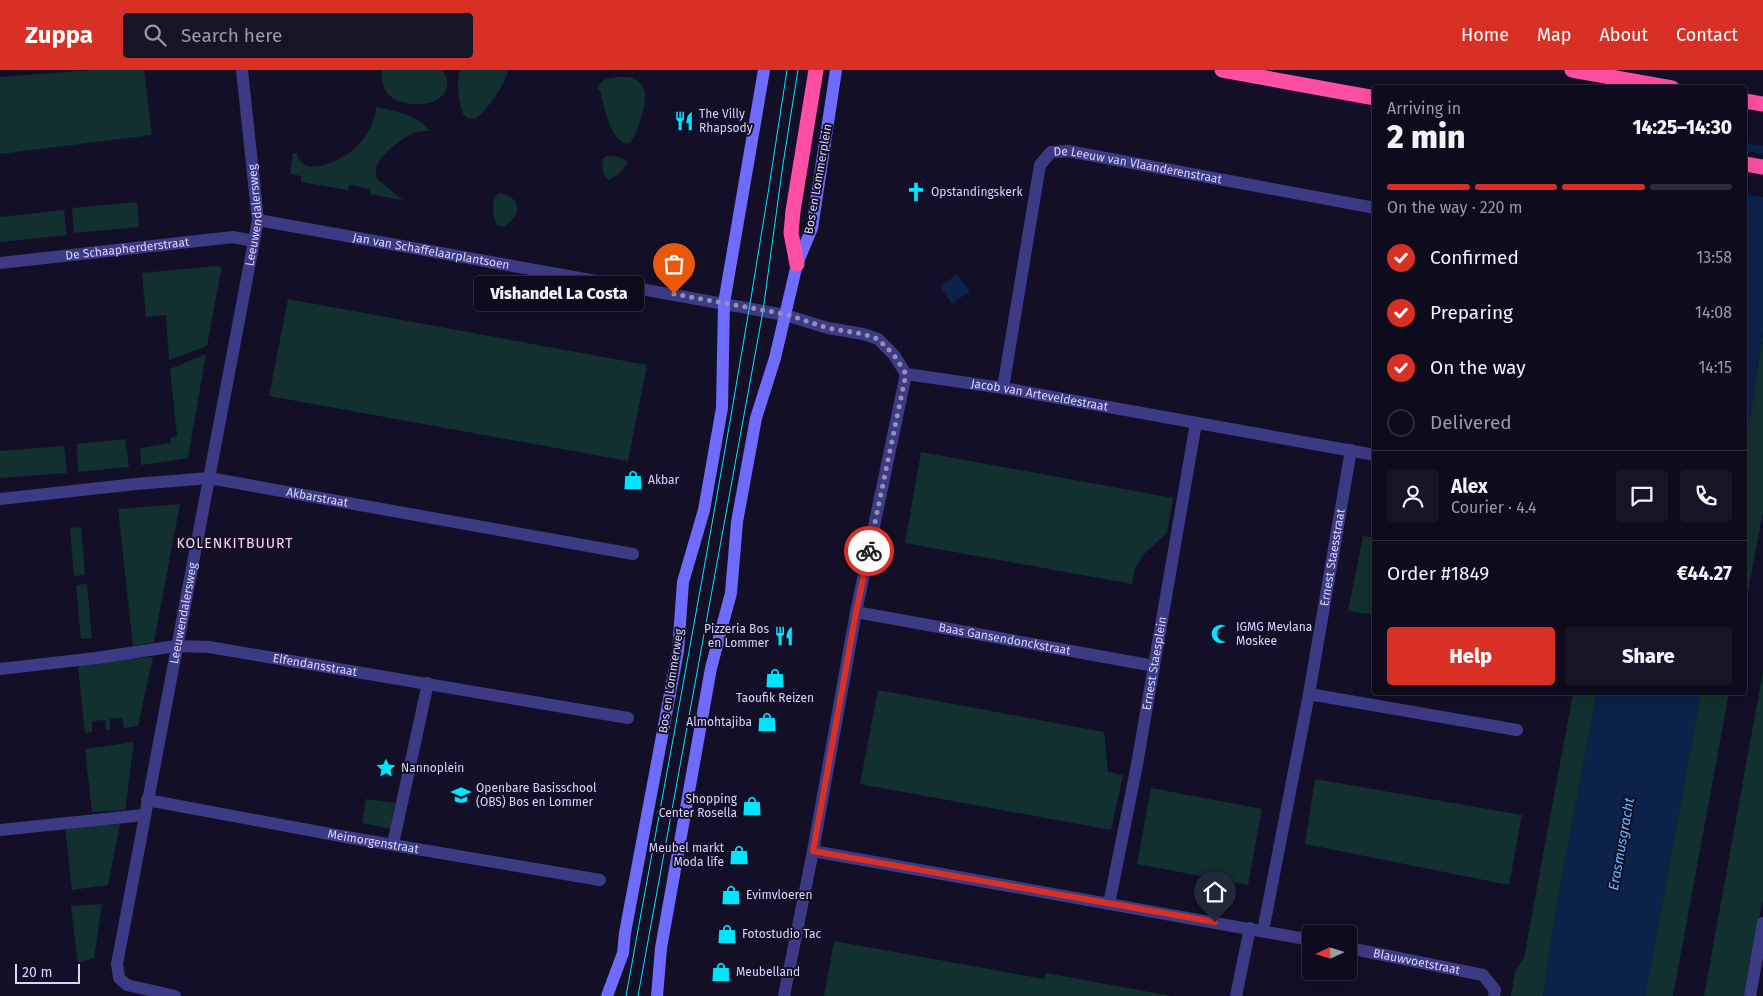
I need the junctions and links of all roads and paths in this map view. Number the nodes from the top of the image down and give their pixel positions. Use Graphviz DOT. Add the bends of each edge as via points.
graph roads {
  1 [pos="242,70"];
  2 [pos="764,70"];
  3 [pos="816,70"];
  4 [pos="836,70"];
  5 [pos="1222,70"];
  6 [pos="1572,70"];
  7 [pos="1658,85"];
  8 [pos="1372,97"];
  9 [pos="1747,101"];
  10 [pos="1763,104"];
  11 [pos="1747,164"];
  12 [pos="1763,167"];
  13 [pos="1372,207"];
  14 [pos="258,220"];
  15 [pos="253,241"];
  16 [pos="0,263"];
  17 [pos="797,264"];
  18 [pos="724,303"];
  19 [pos="785,314"];
  20 [pos="906,374"];
  21 [pos="1003,388"];
  22 [pos="1196,423"];
  23 [pos="1351,450"];
  24 [pos="1372,454"];
  25 [pos="209,478"];
  26 [pos="0,500"];
  27 [pos="633,554"];
  28 [pos="856,612"];
  29 [pos="176,646"];
  30 [pos="1154,666"];
  31 [pos="0,669"];
  32 [pos="428,683"];
  33 [pos="1309,694"];
  34 [pos="628,718"];
  35 [pos="1517,730"];
  36 [pos="147,800"];
  37 [pos="144,815"];
  38 [pos="0,830"];
  39 [pos="392,844"];
  40 [pos="813,851"];
  41 [pos="600,880"];
  42 [pos="1109,904"];
  43 [pos="1763,923"];
  44 [pos="1250,928"];
  45 [pos="1264,931"];
  46 [pos="1302,938"];
  47 [pos="1358,950"];
  48 [pos="175,996"];
  49 [pos="606,996"];
  50 [pos="657,996"];
  51 [pos="784,996"];
  52 [pos="1236,996"];
  53 [pos="1494,996"];
  54 [pos="1750,996"];
  1 -- 14 [label="street, Leeuwendalersweg"];
  2 -- 18 [label="main road"];
  3 -- 17 [label="highway" via="793,211 791,233"];
  4 -- 17 [label="main road, Bos en Lommerplein" via="812,228"];
  5 -- 8 [label="highway"];
  6 -- 7 [label="highway"];
  9 -- 10 [label="highway"];
  11 -- 12 [label="highway"];
  13 -- 21 [label="street, De Leeuw van Vlaanderenstraat" via="1068,151 1052,152 1040,165"];
  14 -- 15 [label="street, Leeuwendalersweg"];
  14 -- 18 [label="street, Jan van Schaffelaarplantsoen"];
  15 -- 16 [label="street, De Schaapherderstraat" via="233,237"];
  15 -- 25 [label="street, Leeuwendalersweg"];
  17 -- 19 [label="main road, Bos en Lommerplein"];
  18 -- 19 [label="street"];
  18 -- 49 [label="main road, Bos en Lommerweg" via="722,408 704,510 683,582 678,651 624,933 623,953"];
  19 -- 20 [label="street" via="878,339"];
  19 -- 50 [label="main road" via="756,418 737,522 731,593 711,668 661,948"];
  20 -- 21 [label="street, Jacob van Arteveldestraat"];
  20 -- 28 [label="street"];
  21 -- 22 [label="street, Jacob van Arteveldestraat"];
  22 -- 23 [label="street, Jacob van Arteveldestraat"];
  22 -- 30 [label="street, Ernest Staesplein"];
  23 -- 24 [label="street, Jacob van Arteveldestraat"];
  23 -- 33 [label="street, Ernest Staesstraat"];
  25 -- 26 [label="street, Akbarstraat"];
  25 -- 27 [label="street, Akbarstraat"];
  25 -- 29 [label="street, Leeuwendalersweg"];
  28 -- 30 [label="street, Baas Gansendonckstraat"];
  28 -- 40 [label="street"];
  29 -- 31 [label="street, Elfendansstraat"];
  29 -- 32 [label="street, Elfendansstraat" via="209,647"];
  29 -- 36 [label="street, Leeuwendalersweg"];
  30 -- 42 [label="street, Ernest Staesplein"];
  32 -- 34 [label="street, Elfendansstraat"];
  32 -- 39 [label="street"];
  33 -- 35 [label="street"];
  33 -- 45 [label="street, Ernest Staesstraat"];
  36 -- 37 [label="street, Leeuwendalersweg"];
  36 -- 39 [label="street, Meimorgenstraat"];
  37 -- 38 [label="street"];
  37 -- 48 [label="street, Leeuwendalersweg" via="117,964 119,978 126,985"];
  39 -- 41 [label="street, Meimorgenstraat"];
  40 -- 42 [label="street"];
  40 -- 51 [label="street"];
  42 -- 44 [label="street"];
  43 -- 54 [label="street"];
  44 -- 45 [label="street"];
  44 -- 52 [label="street"];
  45 -- 46 [label="street"];
  47 -- 53 [label="street, Blauwvoetstraat" via="1483,975 1495,990"];
}
